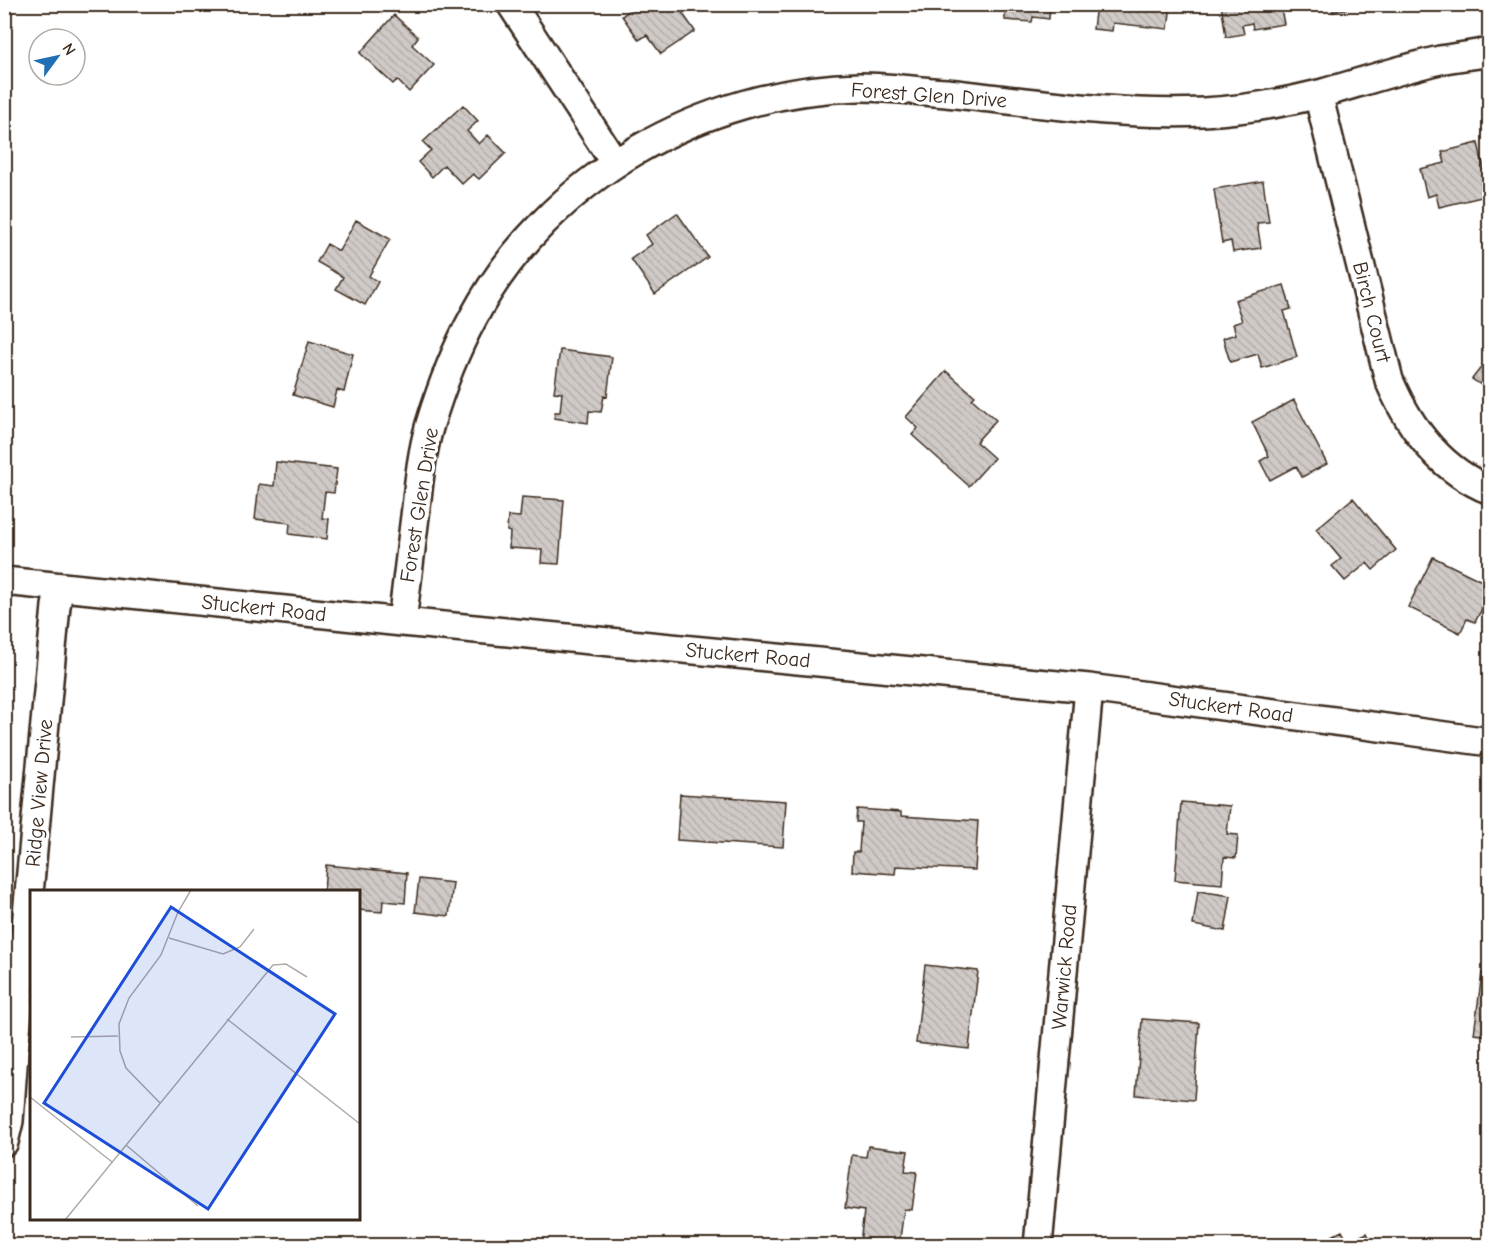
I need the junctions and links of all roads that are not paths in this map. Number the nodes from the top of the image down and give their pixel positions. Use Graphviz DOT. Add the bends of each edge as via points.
graph roads {
  1 [pos="511,4"];
  2 [pos="1490,52"];
  3 [pos="1318,94"];
  4 [pos="615,163"];
  5 [pos="1490,490"];
  6 [pos="4,581"];
  7 [pos="60,587"];
  8 [pos="402,622"];
  9 [pos="1089,688"];
  10 [pos="1490,742"];
  11 [pos="4,1142"];
  12 [pos="1038,1245"];
  1 -- 4 [label="street"];
  2 -- 3 [label="street, Forest Glen Drive" via="1439,61"];
  3 -- 4 [label="street, Forest Glen Drive" via="1244,108 1165,113 890,88 800,92 741,104 684,125"];
  3 -- 5 [label="street, Birch Court" via="1389,380 1400,406 1422,440 1443,461"];
  4 -- 8 [label="street, Forest Glen Drive" via="536,231 506,266 461,341 438,397 422,460"];
  6 -- 7 [label="street, Stuckert Road"];
  7 -- 8 [label="street, Stuckert Road"];
  7 -- 11 [label="street, Ridge View Drive"];
  8 -- 9 [label="street, Stuckert Road"];
  9 -- 10 [label="street, Stuckert Road"];
  9 -- 12 [label="street, Warwick Road"];
}
